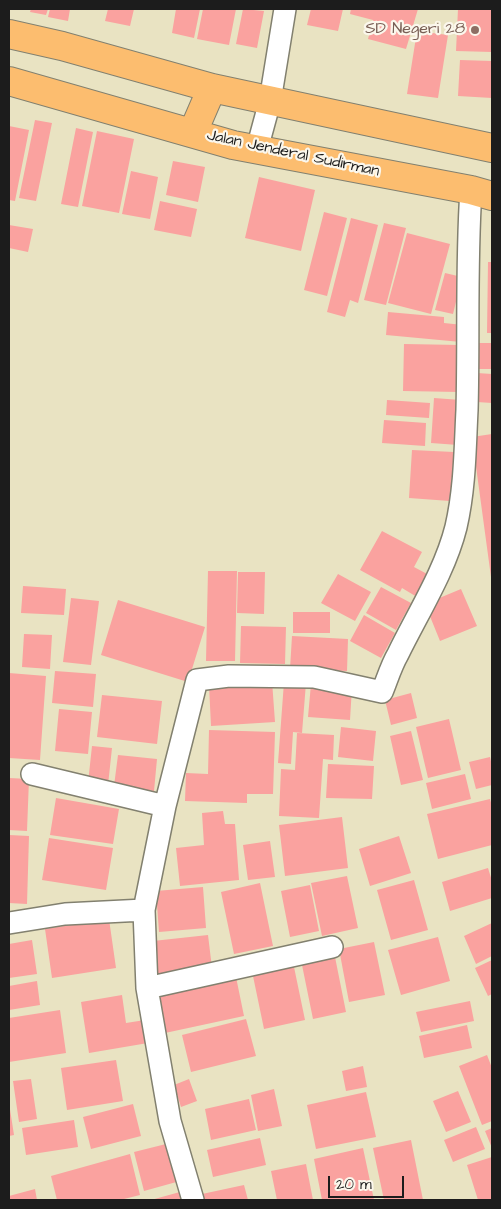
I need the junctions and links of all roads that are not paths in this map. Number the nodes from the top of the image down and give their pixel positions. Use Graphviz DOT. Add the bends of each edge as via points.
graph roads {
  1 [pos="285,9"];
  2 [pos="9,34"];
  3 [pos="9,80"];
  4 [pos="212,88"];
  5 [pos="270,101"];
  6 [pos="193,132"];
  7 [pos="492,148"];
  8 [pos="256,149"];
  9 [pos="482,193"];
  10 [pos="32,774"];
  11 [pos="165,806"];
  12 [pos="144,910"];
  13 [pos="9,923"];
  14 [pos="332,947"];
  15 [pos="147,988"];
  16 [pos="194,1200"];
  1 -- 5 [label="street"];
  2 -- 4 [label="highway"];
  3 -- 6 [label="highway, Jalan Jenderal Sudirman"];
  4 -- 5 [label="highway"];
  4 -- 6 [label="highway"];
  5 -- 7 [label="highway"];
  5 -- 8 [label="street"];
  6 -- 8 [label="highway, Jalan Jenderal Sudirman"];
  8 -- 9 [label="highway, Jalan Jenderal Sudirman"];
  9 -- 11 [label="street" via="468,236 468,370 461,502 444,559 382,692 314,677 229,676 197,680"];
  10 -- 11 [label="street"];
  11 -- 12 [label="street"];
  12 -- 13 [label="street" via="65,914"];
  12 -- 15 [label="street"];
  14 -- 15 [label="street"];
  15 -- 16 [label="street" via="170,1121"];
}
